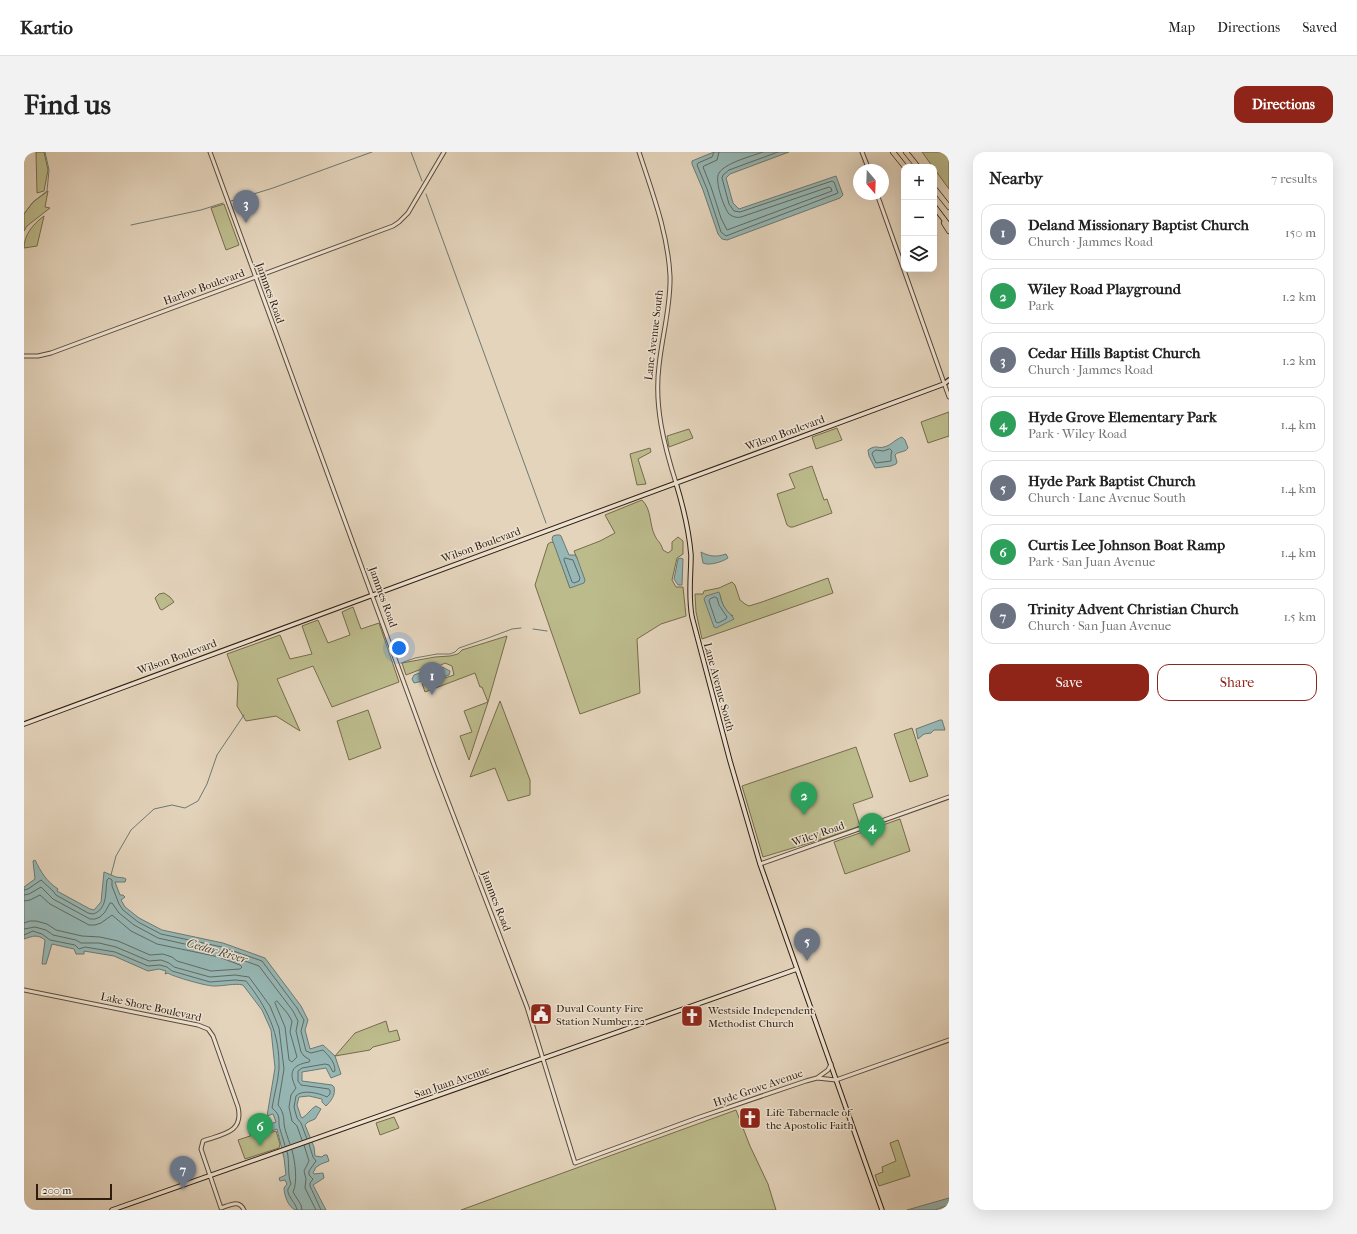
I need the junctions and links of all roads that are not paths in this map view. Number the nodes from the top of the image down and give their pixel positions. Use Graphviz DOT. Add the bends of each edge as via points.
graph roads {
  1 [pos="210,152"];
  2 [pos="444,152"];
  3 [pos="639,152"];
  4 [pos="862,152"];
  5 [pos="893,152"];
  6 [pos="906,152"];
  7 [pos="867,164"];
  8 [pos="903,164"];
  9 [pos="916,164"];
  10 [pos="937,192"];
  11 [pos="879,200"];
  12 [pos="949,207"];
  13 [pos="937,210"];
  14 [pos="943,217"];
  15 [pos="949,226"];
  16 [pos="949,231"];
  17 [pos="255,277"];
  18 [pos="24,356"];
  19 [pos="949,380"];
  20 [pos="944,384"];
  21 [pos="949,384"];
  22 [pos="949,397"];
  23 [pos="676,483"];
  24 [pos="372,595"];
  25 [pos="24,724"];
  26 [pos="949,797"];
  27 [pos="760,864"];
  28 [pos="797,970"];
  29 [pos="24,990"];
  30 [pos="949,1040"];
  31 [pos="543,1059"];
  32 [pos="831,1064"];
  33 [pos="817,1078"];
  34 [pos="836,1080"];
  35 [pos="575,1162"];
  36 [pos="210,1176"];
  37 [pos="112,1210"];
  38 [pos="244,1210"];
  39 [pos="882,1210"];
  1 -- 17 [label="street, Jammes Road"];
  2 -- 17 [label="street, Harlow Boulevard" via="408,213 392,226"];
  3 -- 23 [label="street, Lane Avenue South" via="661,220 668,256 669,296 657,388 662,432"];
  4 -- 7 [label="street"];
  5 -- 8 [label="highway"];
  6 -- 9 [label="highway"];
  10 -- 12 [label="highway"];
  11 -- 20 [label="street"];
  13 -- 14 [label="highway"];
  14 -- 15 [label="highway"];
  14 -- 16 [label="highway"];
  17 -- 18 [label="street, Harlow Boulevard" via="51,353"];
  17 -- 24 [label="street, Jammes Road"];
  19 -- 20 [label="main road, Wilson Boulevard"];
  20 -- 21 [label="main road, Wilson Boulevard"];
  20 -- 22 [label="street"];
  20 -- 23 [label="main road, Wilson Boulevard"];
  23 -- 24 [label="main road, Wilson Boulevard"];
  23 -- 27 [label="main road, Lane Avenue South" via="689,538 690,600 694,626"];
  24 -- 25 [label="main road, Wilson Boulevard"];
  24 -- 31 [label="street, Jammes Road" via="525,1002"];
  26 -- 27 [label="street, Wiley Road"];
  27 -- 28 [label="main road, Lane Avenue South"];
  28 -- 31 [label="main road, San Juan Avenue"];
  28 -- 32 [label="main road, Lane Avenue South"];
  29 -- 36 [label="street, Lake Shore Boulevard" via="198,1024 208,1029 240,1116 238,1124 233,1129 203,1141 201,1149"];
  30 -- 34 [label="street, Hyde Grove Avenue"];
  31 -- 35 [label="street, Jammes Road"];
  31 -- 36 [label="main road, San Juan Avenue"];
  32 -- 33 [label="street" via="828,1070"];
  32 -- 34 [label="main road, Lane Avenue South"];
  33 -- 34 [label="street, Hyde Grove Avenue"];
  33 -- 35 [label="street, Hyde Grove Avenue"];
  34 -- 39 [label="main road, Lane Avenue South"];
  36 -- 37 [label="main road, San Juan Avenue"];
  36 -- 38 [label="street, Lake Shore Boulevard" via="221,1208 236,1203"];
}
